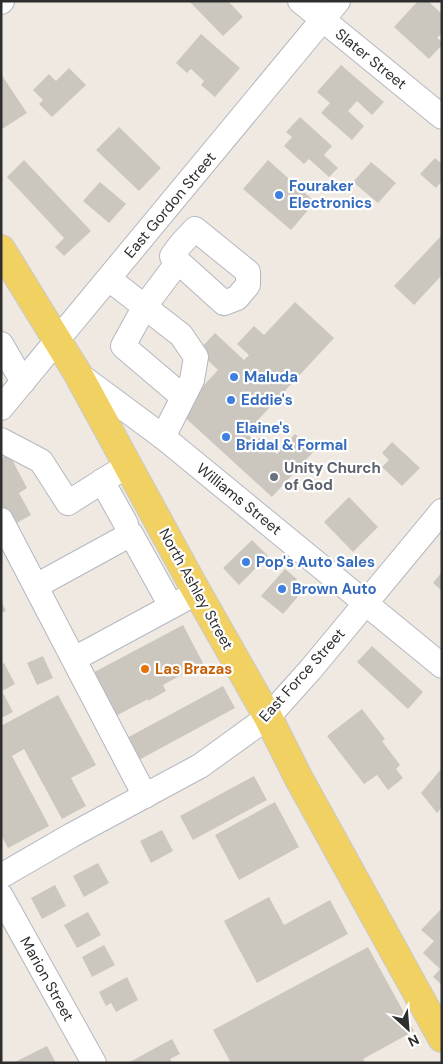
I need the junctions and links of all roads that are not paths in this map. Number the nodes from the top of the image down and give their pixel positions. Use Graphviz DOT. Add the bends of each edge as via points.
graph roads {
  1 [pos="300,1"];
  2 [pos="338,1"];
  3 [pos="323,20"];
  4 [pos="442,117"];
  5 [pos="155,223"];
  6 [pos="5,264"];
  7 [pos="109,279"];
  8 [pos="145,306"];
  9 [pos="58,340"];
  10 [pos="1,344"];
  11 [pos="78,374"];
  12 [pos="23,382"];
  13 [pos="183,397"];
  14 [pos="1,408"];
  15 [pos="163,437"];
  16 [pos="1,440"];
  17 [pos="128,466"];
  18 [pos="102,481"];
  19 [pos="152,511"];
  20 [pos="442,511"];
  21 [pos="1,520"];
  22 [pos="128,529"];
  23 [pos="36,586"];
  24 [pos="197,592"];
  25 [pos="366,602"];
  26 [pos="171,606"];
  27 [pos="74,659"];
  28 [pos="442,666"];
  29 [pos="268,717"];
  30 [pos="145,796"];
  31 [pos="1,876"];
  32 [pos="1,896"];
  33 [pos="442,1038"];
  34 [pos="94,1063"];
  1 -- 3 [label="street, Slater Street"];
  2 -- 3 [label="street, East Gordon Street"];
  3 -- 4 [label="street, Slater Street"];
  3 -- 5 [label="street, East Gordon Street"];
  5 -- 7 [label="street, East Gordon Street"];
  5 -- 8 [label="street" via="180,253"];
  6 -- 9 [label="main road, North Ashley Street"];
  7 -- 8 [label="street"];
  7 -- 9 [label="street, East Gordon Street"];
  8 -- 13 [label="street" via="181,335 196,357 192,380"];
  8 -- 13 [label="street" via="123,346"];
  9 -- 11 [label="main road, North Ashley Street"];
  9 -- 12 [label="street, East Gordon Street"];
  10 -- 12 [label="street"];
  11 -- 15 [label="street, Williams Street"];
  11 -- 17 [label="main road, North Ashley Street"];
  12 -- 14 [label="street, East Gordon Street"];
  13 -- 15 [label="street"];
  15 -- 25 [label="street, Williams Street"];
  16 -- 18 [label="street" via="41,461 68,503"];
  17 -- 18 [label="street"];
  17 -- 19 [label="main road, North Ashley Street"];
  18 -- 22 [label="street"];
  19 -- 22 [label="street"];
  19 -- 24 [label="main road, North Ashley Street"];
  20 -- 25 [label="street, East Force Street"];
  21 -- 23 [label="street"];
  22 -- 23 [label="street"];
  22 -- 26 [label="street"];
  23 -- 27 [label="street"];
  24 -- 26 [label="street"];
  24 -- 29 [label="main road, North Ashley Street"];
  25 -- 28 [label="street, Williams Street"];
  25 -- 29 [label="street, East Force Street"];
  26 -- 27 [label="street"];
  27 -- 30 [label="street"];
  29 -- 30 [label="street, East Force Street" via="200,766"];
  29 -- 33 [label="main road, North Ashley Street"];
  30 -- 31 [label="street, East Force Street"];
  32 -- 34 [label="street, Marion Street"];
}
